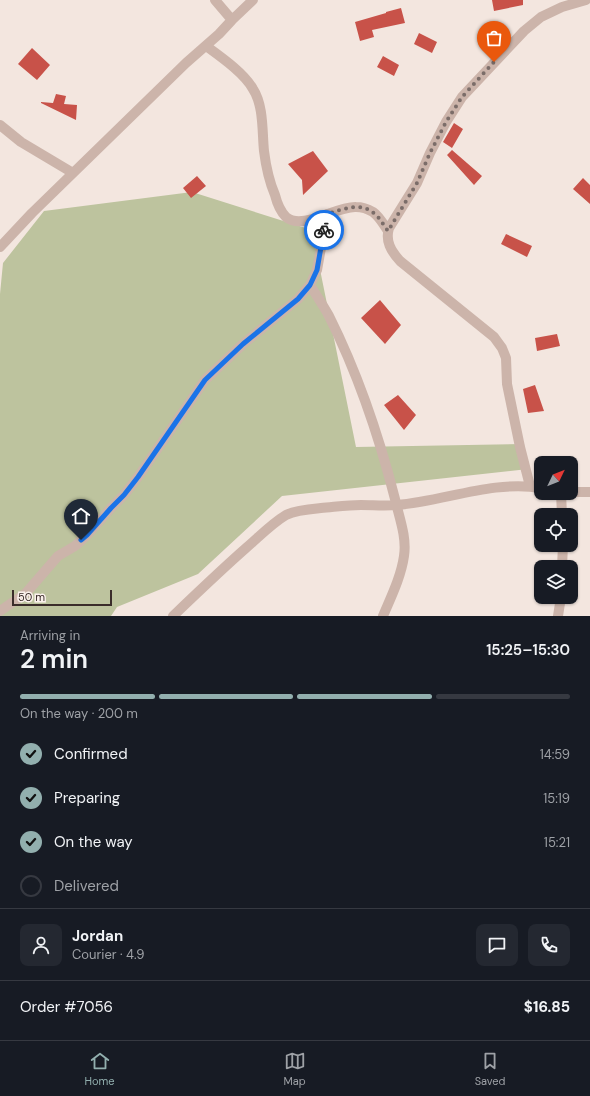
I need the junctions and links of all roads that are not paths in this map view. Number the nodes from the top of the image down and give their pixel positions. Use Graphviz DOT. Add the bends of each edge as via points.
graph roads {
  1 [pos="215,0"];
  2 [pos="253,0"];
  3 [pos="586,0"];
  4 [pos="232,20"];
  5 [pos="206,46"];
  6 [pos="0,125"];
  7 [pos="74,173"];
  8 [pos="327,214"];
  9 [pos="388,231"];
  10 [pos="0,247"];
  11 [pos="310,285"];
  12 [pos="530,486"];
  13 [pos="534,487"];
  14 [pos="578,492"];
  15 [pos="590,492"];
  16 [pos="396,505"];
  17 [pos="560,604"];
  18 [pos="0,611"];
  19 [pos="173,616"];
  20 [pos="383,616"];
  21 [pos="558,616"];
  1 -- 4 [label="street"];
  2 -- 4 [label="street"];
  3 -- 9 [label="street" via="555,10 524,30 462,97 443,128 417,183"];
  4 -- 5 [label="street"];
  5 -- 7 [label="street"];
  5 -- 8 [label="street" via="233,67 247,81 258,98 268,177 282,212 293,221 303,221"];
  6 -- 7 [label="street" via="21,142"];
  7 -- 10 [label="street"];
  8 -- 9 [label="street" via="356,206 364,208 378,216"];
  8 -- 11 [label="street" via="317,270"];
  9 -- 12 [label="street" via="388,242 395,256 494,338 502,348 506,358 507,384"];
  11 -- 16 [label="street" via="328,314 360,385 384,457"];
  11 -- 18 [label="street" via="298,299 243,344 205,380 138,477 87,535 58,556 26,593"];
  12 -- 13 [label="street"];
  12 -- 16 [label="street" via="479,490"];
  14 -- 15 [label="street"];
  16 -- 19 [label="street" via="307,509 287,514"];
  16 -- 20 [label="street" via="404,534 405,555"];
  17 -- 21 [label="street"];
}
